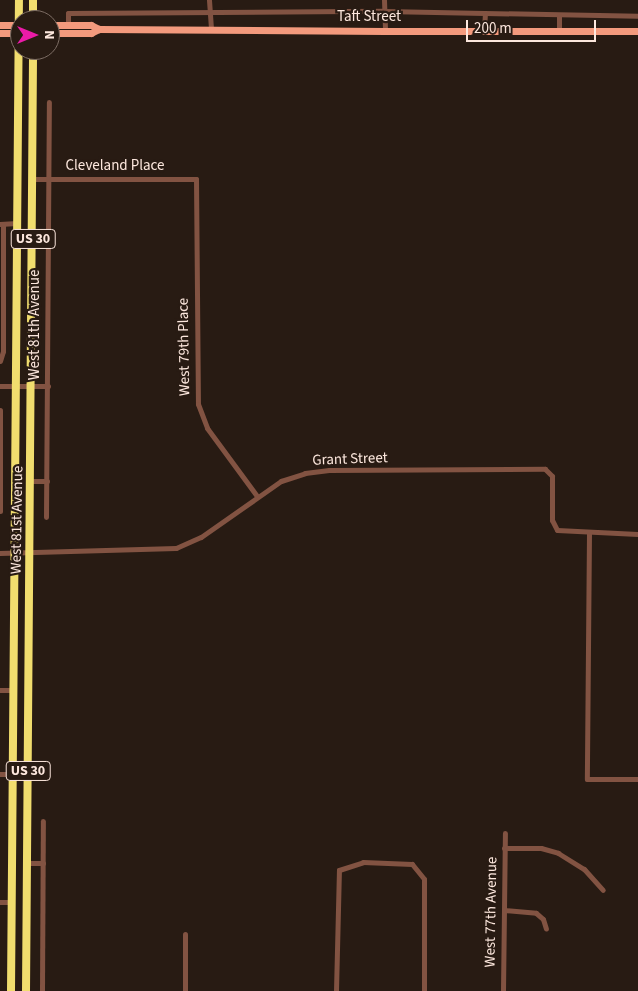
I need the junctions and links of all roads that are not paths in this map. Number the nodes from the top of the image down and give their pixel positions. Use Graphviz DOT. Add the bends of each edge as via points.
graph roads {
  1 [pos="210,0"];
  2 [pos="384,0"];
  3 [pos="384,11"];
  4 [pos="210,12"];
  5 [pos="485,14"];
  6 [pos="559,16"];
  7 [pos="638,16"];
  8 [pos="60,25"];
  9 [pos="68,25"];
  10 [pos="99,29"];
  11 [pos="211,29"];
  12 [pos="559,30"];
  13 [pos="484,31"];
  14 [pos="638,31"];
  15 [pos="385,32"];
  16 [pos="60,33"];
  17 [pos="20,60"];
  18 [pos="33,60"];
  19 [pos="49,102"];
  20 [pos="33,179"];
  21 [pos="48,179"];
  22 [pos="196,179"];
  23 [pos="18,223"];
  24 [pos="2,224"];
  25 [pos="0,361"];
  26 [pos="0,386"];
  27 [pos="16,386"];
  28 [pos="32,386"];
  29 [pos="48,386"];
  30 [pos="0,410"];
  31 [pos="31,481"];
  32 [pos="47,481"];
  33 [pos="257,496"];
  34 [pos="0,511"];
  35 [pos="46,517"];
  36 [pos="589,533"];
  37 [pos="638,534"];
  38 [pos="15,552"];
  39 [pos="31,552"];
  40 [pos="0,553"];
  41 [pos="0,690"];
  42 [pos="13,690"];
  43 [pos="0,774"];
  44 [pos="13,774"];
  45 [pos="638,779"];
  46 [pos="44,821"];
  47 [pos="505,832"];
  48 [pos="504,848"];
  49 [pos="27,863"];
  50 [pos="43,863"];
  51 [pos="603,890"];
  52 [pos="0,902"];
  53 [pos="12,902"];
  54 [pos="504,910"];
  55 [pos="546,929"];
  56 [pos="185,934"];
  57 [pos="11,991"];
  58 [pos="26,991"];
  59 [pos="42,991"];
  60 [pos="185,991"];
  61 [pos="336,991"];
  62 [pos="424,991"];
  63 [pos="503,991"];
  1 -- 4 [label="street"];
  2 -- 3 [label="street"];
  3 -- 4 [label="street"];
  3 -- 5 [label="street"];
  3 -- 15 [label="street"];
  4 -- 9 [label="street" via="68,13"];
  4 -- 11 [label="street"];
  5 -- 6 [label="street"];
  5 -- 13 [label="street"];
  6 -- 7 [label="street"];
  6 -- 12 [label="street"];
  8 -- 9 [label="main road, Taft Street"];
  9 -- 10 [label="main road, Taft Street" via="91,25"];
  10 -- 11 [label="main road, Taft Street"];
  10 -- 16 [label="main road, Taft Street" via="91,33"];
  11 -- 15 [label="main road, Taft Street"];
  12 -- 13 [label="main road, Taft Street"];
  12 -- 14 [label="main road, Taft Street"];
  13 -- 15 [label="main road, Taft Street"];
  17 -- 23 [label="main road, West 81st Avenue / US 30"];
  18 -- 20 [label="main road, West 81st Avenue / US 30"];
  19 -- 21 [label="street, West 81th Avenue"];
  20 -- 21 [label="street, Cleveland Place"];
  20 -- 28 [label="main road, West 81st Avenue / US 30"];
  21 -- 22 [label="street, Cleveland Place"];
  21 -- 29 [label="street, West 81th Avenue"];
  22 -- 33 [label="street, West 79th Place" via="198,404 207,428"];
  23 -- 24 [label="street"];
  23 -- 27 [label="main road, West 81st Avenue / US 30"];
  24 -- 25 [label="street" via="3,351"];
  26 -- 27 [label="street"];
  27 -- 28 [label="street"];
  27 -- 38 [label="main road, West 81st Avenue / US 30"];
  28 -- 29 [label="street"];
  28 -- 31 [label="main road, West 81st Avenue / US 30"];
  29 -- 32 [label="street, West 81th Avenue"];
  30 -- 34 [label="street, West 81st Avenue"];
  31 -- 32 [label="street"];
  31 -- 39 [label="main road, West 81st Avenue / US 30"];
  32 -- 35 [label="street, West 81th Avenue"];
  33 -- 36 [label="street, Grant Street" via="282,481 305,473 329,470 544,469 552,476 555,528 562,533"];
  33 -- 39 [label="street, Grant Street" via="201,537 176,548"];
  36 -- 37 [label="street, Grant Street"];
  36 -- 45 [label="street" via="586,779"];
  38 -- 39 [label="street, Grant Street"];
  38 -- 40 [label="street, Grant Street"];
  38 -- 42 [label="main road, West 81st Avenue / US 30"];
  39 -- 49 [label="main road, West 81st Avenue / US 30"];
  41 -- 42 [label="street"];
  42 -- 44 [label="main road, West 81st Avenue / US 30"];
  43 -- 44 [label="street"];
  44 -- 53 [label="main road, West 81st Avenue / US 30"];
  46 -- 50 [label="street"];
  47 -- 48 [label="street, West 77th Avenue"];
  48 -- 51 [label="street" via="541,848 558,853 584,869"];
  48 -- 54 [label="street, West 77th Avenue"];
  49 -- 50 [label="street"];
  49 -- 58 [label="main road, West 81st Avenue / US 30"];
  50 -- 59 [label="street"];
  52 -- 53 [label="street"];
  53 -- 57 [label="main road, West 81st Avenue / US 30"];
  54 -- 55 [label="street" via="536,913 543,919"];
  54 -- 63 [label="street, West 77th Avenue"];
  56 -- 60 [label="street"];
  61 -- 62 [label="street" via="339,870 348,864 382,862 412,864 420,871 426,890"];
}
